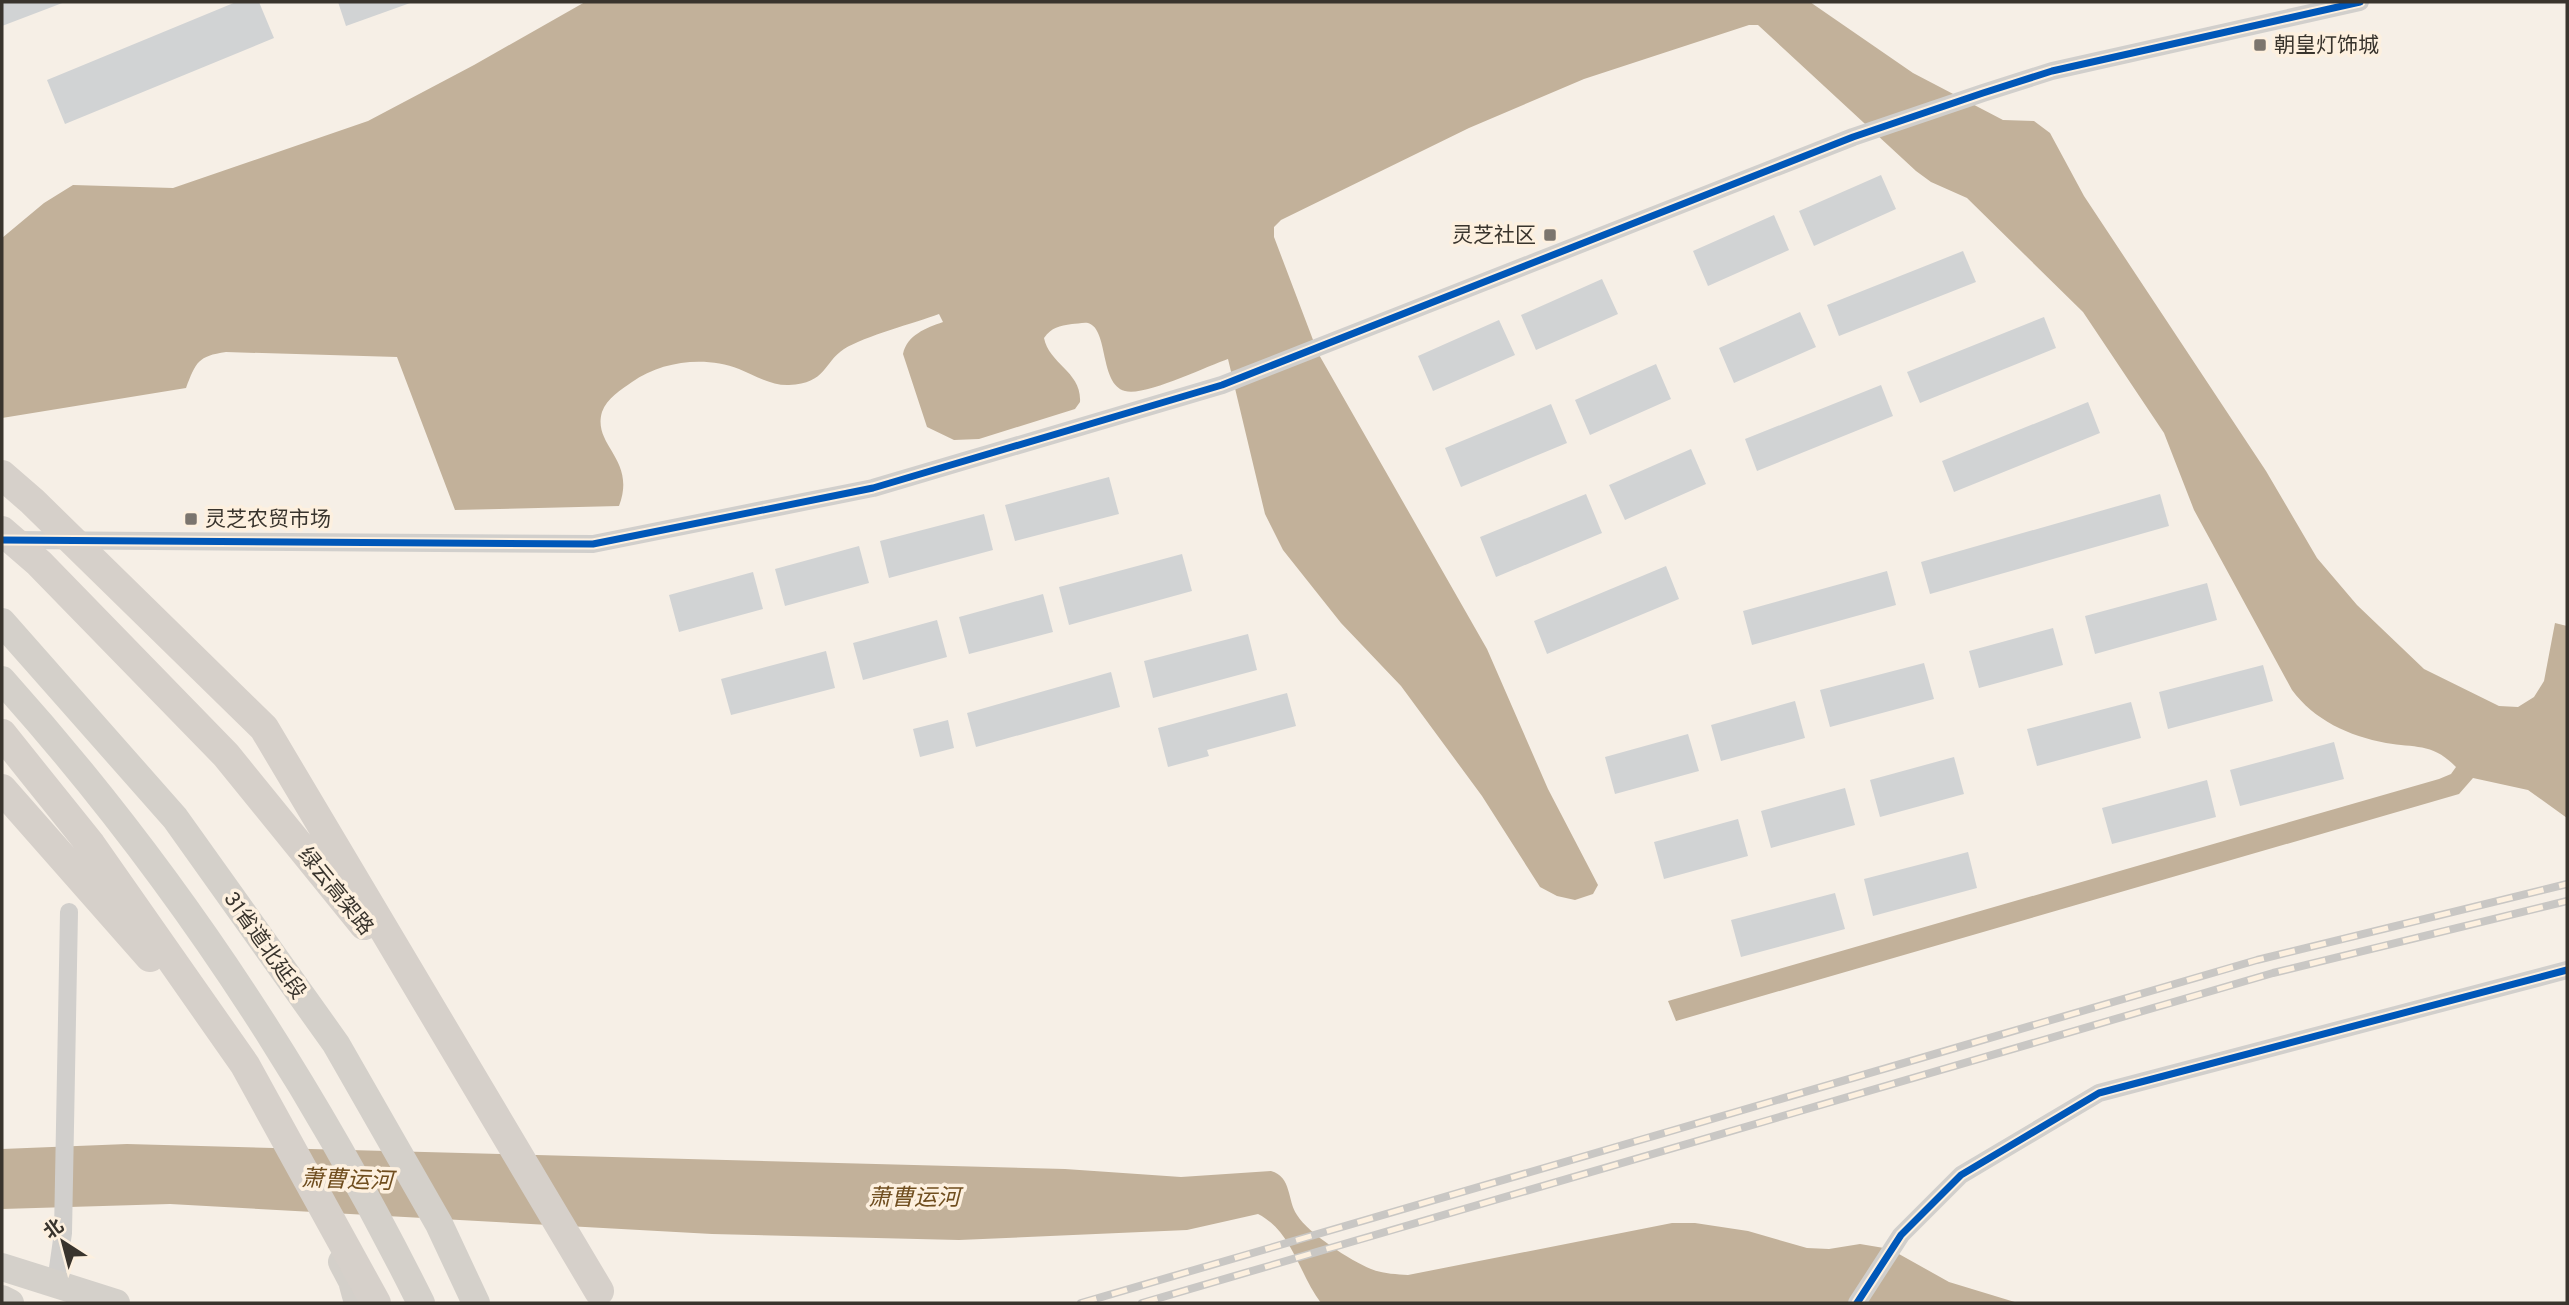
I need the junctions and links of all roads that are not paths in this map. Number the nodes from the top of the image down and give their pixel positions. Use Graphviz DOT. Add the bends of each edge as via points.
graph roads {
  1 [pos="2360,2"];
  2 [pos="2,469"];
  3 [pos="2,475"];
  4 [pos="32,501"];
  5 [pos="2,531"];
  6 [pos="2,540"];
  7 [pos="2,622"];
  8 [pos="4,683"];
  9 [pos="2,734"];
  10 [pos="2,789"];
  11 [pos="68,912"];
  12 [pos="2567,970"];
  13 [pos="245,1065"];
  14 [pos="439,1224"];
  15 [pos="2,1267"];
  16 [pos="56,1282"];
  17 [pos="602,1297"];
  18 [pos="2,1299"];
  19 [pos="10,1303"];
  20 [pos="116,1303"];
  21 [pos="358,1303"];
  22 [pos="376,1303"];
  23 [pos="421,1303"];
  24 [pos="476,1303"];
  25 [pos="494,1303"];
  26 [pos="1857,1303"];
  1 -- 6 [label="street" via="2052,71 1983,93 1853,137 1222,385 873,488 593,544"];
  2 -- 4 [label="highway"];
  3 -- 4 [label="highway"];
  4 -- 17 [label="highway" via="264,728"];
  5 -- 17 [label="highway, 绿云高架路" via="226,755 409,981"];
  7 -- 14 [label="main road, 31省道北延段" via="175,818 336,1044"];
  8 -- 21 [label="main road" via="89,831 232,1050 352,1281"];
  8 -- 23 [label="main road" via="159,870 282,1052"];
  9 -- 13 [label="highway" via="91,845"];
  10 -- 13 [label="highway"];
  11 -- 16 [label="street" via="63,1234"];
  12 -- 26 [label="street" via="2099,1093 1961,1175 1901,1235"];
  13 -- 22 [label="highway"];
  14 -- 24 [label="main road, 31省道北延段"];
  14 -- 25 [label="main road"];
  15 -- 16 [label="main road"];
  16 -- 20 [label="main road"];
  18 -- 19 [label="main road"];
}
